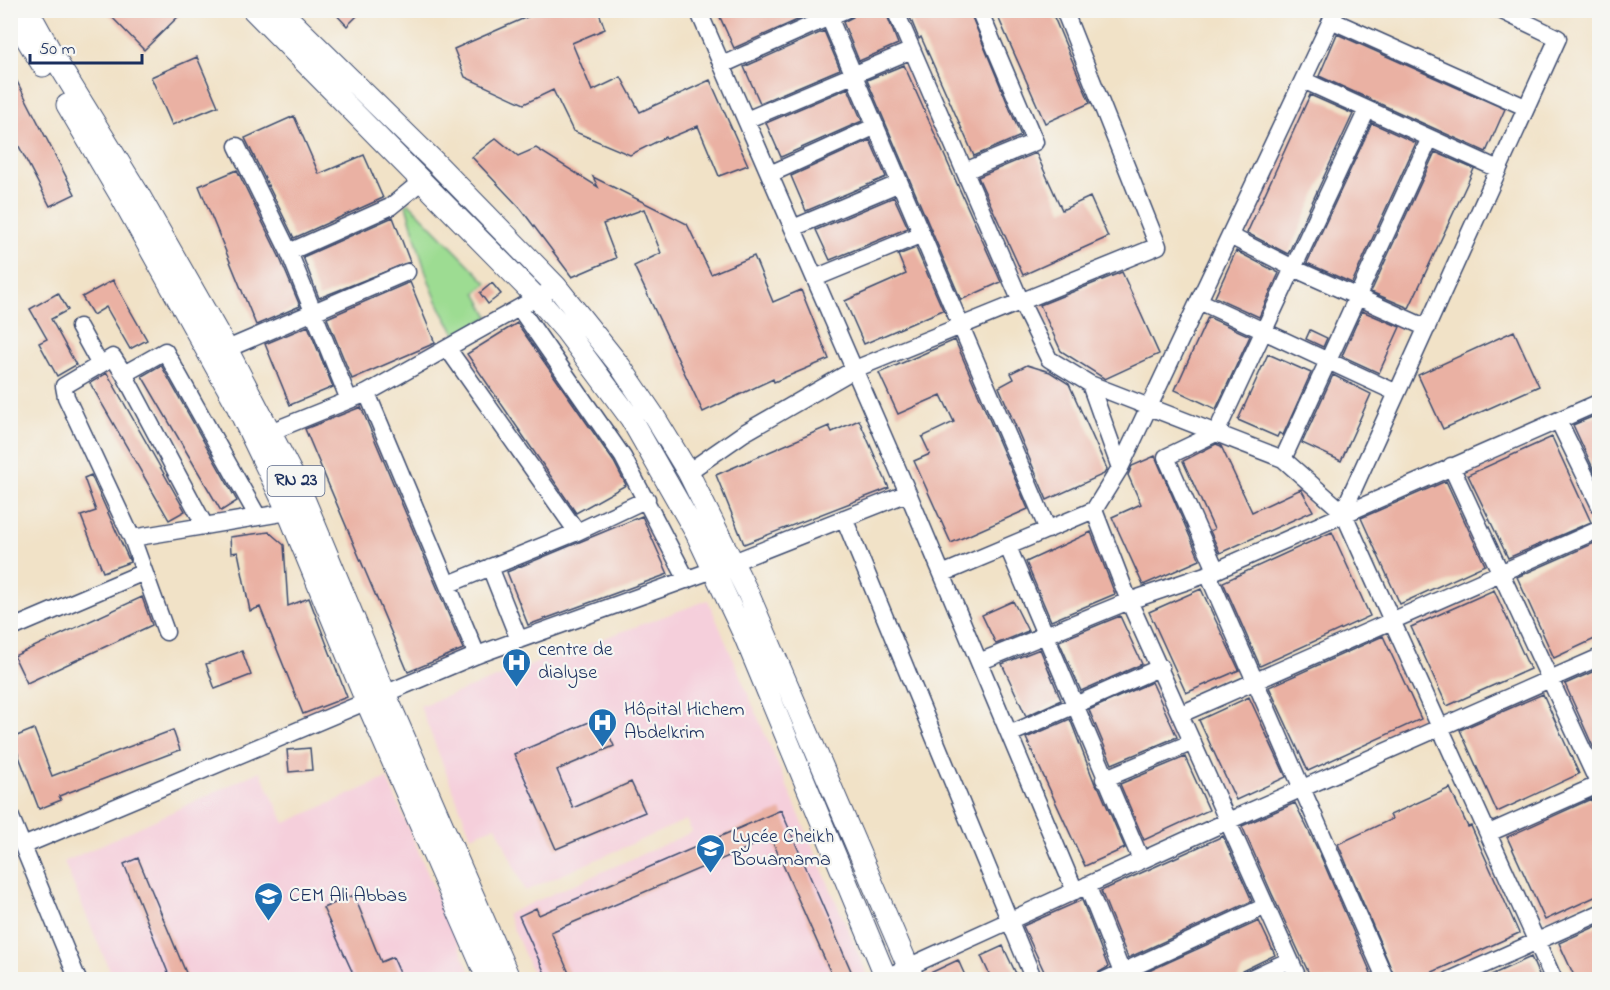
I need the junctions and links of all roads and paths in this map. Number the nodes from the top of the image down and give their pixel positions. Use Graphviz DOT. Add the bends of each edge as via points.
graph roads {
  1 [pos="28,10"];
  2 [pos="253,10"];
  3 [pos="280,10"];
  4 [pos="845,10"];
  5 [pos="895,10"];
  6 [pos="979,10"];
  7 [pos="1064,10"];
  8 [pos="1500,10"];
  9 [pos="10,12"];
  10 [pos="703,12"];
  11 [pos="828,14"];
  12 [pos="1334,15"];
  13 [pos="912,50"];
  14 [pos="722,65"];
  15 [pos="854,75"];
  16 [pos="1303,80"];
  17 [pos="1526,107"];
  18 [pos="1367,110"];
  19 [pos="746,120"];
  20 [pos="876,126"];
  21 [pos="1430,138"];
  22 [pos="237,146"];
  23 [pos="1498,170"];
  24 [pos="965,171"];
  25 [pos="770,174"];
  26 [pos="423,180"];
  27 [pos="900,183"];
  28 [pos="793,228"];
  29 [pos="922,234"];
  30 [pos="1230,236"];
  31 [pos="289,252"];
  32 [pos="1293,268"];
  33 [pos="406,272"];
  34 [pos="815,278"];
  35 [pos="1357,297"];
  36 [pos="538,298"];
  37 [pos="1199,301"];
  38 [pos="1021,302"];
  39 [pos="313,314"];
  40 [pos="962,326"];
  41 [pos="79,327"];
  42 [pos="1426,328"];
  43 [pos="1264,331"];
  44 [pos="227,349"];
  45 [pos="448,349"];
  46 [pos="1327,362"];
  47 [pos="100,365"];
  48 [pos="855,369"];
  49 [pos="124,374"];
  50 [pos="1090,384"];
  51 [pos="367,393"];
  52 [pos="1397,393"];
  53 [pos="350,400"];
  54 [pos="1599,402"];
  55 [pos="1149,407"];
  56 [pos="1559,422"];
  57 [pos="270,432"];
  58 [pos="1216,433"];
  59 [pos="1282,459"];
  60 [pos="1451,466"];
  61 [pos="1120,468"];
  62 [pos="688,472"];
  63 [pos="908,493"];
  64 [pos="647,498"];
  65 [pos="1599,506"];
  66 [pos="1094,510"];
  67 [pos="288,512"];
  68 [pos="1343,512"];
  69 [pos="258,517"];
  70 [pos="844,518"];
  71 [pos="205,526"];
  72 [pos="1599,529"];
  73 [pos="1048,530"];
  74 [pos="577,532"];
  75 [pos="132,538"];
  76 [pos="1008,547"];
  77 [pos="734,562"];
  78 [pos="490,567"];
  79 [pos="713,570"];
  80 [pos="144,572"];
  81 [pos="1212,572"];
  82 [pos="1501,573"];
  83 [pos="942,574"];
  84 [pos="687,580"];
  85 [pos="449,584"];
  86 [pos="1129,601"];
  87 [pos="1393,621"];
  88 [pos="10,629"];
  89 [pos="166,632"];
  90 [pos="1046,634"];
  91 [pos="519,640"];
  92 [pos="477,655"];
  93 [pos="1599,657"];
  94 [pos="980,662"];
  95 [pos="1161,667"];
  96 [pos="1551,679"];
  97 [pos="1255,683"];
  98 [pos="375,697"];
  99 [pos="1074,707"];
  100 [pos="1181,714"];
  101 [pos="1442,727"];
  102 [pos="1010,734"];
  103 [pos="1193,742"];
  104 [pos="1104,779"];
  105 [pos="1599,785"];
  106 [pos="1300,789"];
  107 [pos="10,815"];
  108 [pos="1228,821"];
  109 [pos="1489,833"];
  110 [pos="23,846"];
  111 [pos="1141,860"];
  112 [pos="1081,888"];
  113 [pos="1266,906"];
  114 [pos="1599,913"];
  115 [pos="1010,920"];
  116 [pos="1537,941"];
  117 [pos="1290,960"];
  118 [pos="911,973"];
  119 [pos="1123,976"];
  120 [pos="887,978"];
  121 [pos="78,980"];
  122 [pos="488,980"];
  123 [pos="510,980"];
  124 [pos="1034,980"];
  125 [pos="1104,980"];
  126 [pos="1247,980"];
  127 [pos="1299,980"];
  128 [pos="1386,980"];
  129 [pos="1450,980"];
  130 [pos="1554,980"];
  1 -- 44 [label="main road, RN 23"];
  2 -- 26 [label="main road"];
  3 -- 36 [label="main road" via="436,163"];
  4 -- 11 [label="street"];
  5 -- 13 [label="street"];
  6 -- 24 [label="street" via="1035,142"];
  7 -- 38 [label="street" via="1158,246"];
  8 -- 17 [label="street" via="1558,38"];
  9 -- 67 [label="main road, RN 23" via="120,195 234,400"];
  10 -- 14 [label="street"];
  11 -- 14 [label="street"];
  11 -- 15 [label="street"];
  12 -- 16 [label="street"];
  12 -- 17 [label="street"];
  13 -- 15 [label="street"];
  13 -- 24 [label="street"];
  14 -- 19 [label="street"];
  15 -- 19 [label="street"];
  15 -- 20 [label="street"];
  16 -- 18 [label="street"];
  16 -- 30 [label="street"];
  17 -- 23 [label="street"];
  18 -- 21 [label="street"];
  18 -- 32 [label="street"];
  19 -- 25 [label="street"];
  20 -- 25 [label="street"];
  20 -- 27 [label="street"];
  21 -- 23 [label="street"];
  21 -- 35 [label="street"];
  22 -- 31 [label="street"];
  23 -- 42 [label="street"];
  24 -- 38 [label="street"];
  25 -- 28 [label="street"];
  26 -- 31 [label="street" via="390,207"];
  26 -- 36 [label="main road"];
  27 -- 28 [label="street"];
  27 -- 29 [label="street"];
  28 -- 34 [label="street"];
  29 -- 34 [label="street"];
  29 -- 40 [label="street"];
  30 -- 32 [label="street"];
  30 -- 37 [label="street"];
  31 -- 39 [label="street"];
  32 -- 35 [label="street"];
  32 -- 43 [label="street"];
  33 -- 39 [label="street"];
  34 -- 48 [label="street"];
  35 -- 42 [label="street"];
  35 -- 46 [label="street"];
  36 -- 45 [label="street"];
  36 -- 62 [label="main road" via="620,366"];
  36 -- 64 [label="street" via="595,414"];
  36 -- 79 [label="main road" via="631,419"];
  37 -- 43 [label="street"];
  37 -- 55 [label="street"];
  38 -- 40 [label="street"];
  38 -- 50 [label="street" via="1049,359"];
  39 -- 44 [label="street"];
  39 -- 53 [label="street"];
  40 -- 48 [label="street"];
  40 -- 73 [label="street"];
  41 -- 47 [label="street"];
  42 -- 52 [label="street"];
  43 -- 46 [label="street"];
  43 -- 58 [label="street"];
  44 -- 57 [label="main road, RN 23"];
  45 -- 51 [label="street"];
  45 -- 74 [label="street"];
  46 -- 52 [label="street"];
  46 -- 59 [label="street"];
  47 -- 49 [label="street" via="113,357"];
  47 -- 75 [label="street" via="64,386 66,397"];
  48 -- 62 [label="street" via="744,433"];
  48 -- 63 [label="street"];
  49 -- 69 [label="street" via="165,351"];
  49 -- 71 [label="street"];
  50 -- 55 [label="street"];
  50 -- 61 [label="street"];
  51 -- 53 [label="street"];
  51 -- 85 [label="street"];
  52 -- 68 [label="street"];
  53 -- 57 [label="street"];
  54 -- 56 [label="street"];
  55 -- 58 [label="street"];
  55 -- 61 [label="street"];
  56 -- 60 [label="street"];
  56 -- 65 [label="street"];
  57 -- 98 [label="main road, RN 23" via="325,543"];
  58 -- 59 [label="street"];
  58 -- 81 [label="street" via="1166,458"];
  59 -- 68 [label="street"];
  60 -- 68 [label="street"];
  60 -- 82 [label="street"];
  61 -- 66 [label="street"];
  62 -- 77 [label="main road"];
  63 -- 70 [label="street"];
  63 -- 83 [label="street"];
  64 -- 74 [label="street"];
  64 -- 84 [label="street"];
  66 -- 73 [label="street"];
  66 -- 86 [label="street"];
  67 -- 69 [label="street"];
  67 -- 98 [label="main road, RN 23"];
  68 -- 81 [label="street"];
  68 -- 87 [label="street"];
  69 -- 71 [label="street"];
  70 -- 77 [label="street"];
  70 -- 115 [label="street"];
  71 -- 75 [label="street"];
  72 -- 82 [label="street"];
  73 -- 76 [label="street"];
  74 -- 78 [label="street"];
  75 -- 80 [label="street"];
  76 -- 83 [label="street"];
  76 -- 90 [label="street"];
  77 -- 79 [label="street"];
  77 -- 118 [label="main road"];
  78 -- 85 [label="street"];
  78 -- 91 [label="street"];
  79 -- 84 [label="street"];
  79 -- 120 [label="main road" via="744,635"];
  80 -- 88 [label="street"];
  80 -- 89 [label="street"];
  81 -- 86 [label="street"];
  81 -- 97 [label="street"];
  82 -- 87 [label="street"];
  82 -- 96 [label="street"];
  83 -- 94 [label="street"];
  84 -- 91 [label="street"];
  85 -- 92 [label="street"];
  86 -- 90 [label="street"];
  86 -- 95 [label="street"];
  87 -- 97 [label="street"];
  87 -- 101 [label="street"];
  90 -- 94 [label="street"];
  90 -- 99 [label="street"];
  91 -- 92 [label="street"];
  92 -- 98 [label="street"];
  93 -- 96 [label="street"];
  94 -- 102 [label="street"];
  95 -- 99 [label="street"];
  95 -- 100 [label="street"];
  96 -- 101 [label="street"];
  96 -- 105 [label="street"];
  97 -- 100 [label="street"];
  97 -- 106 [label="street"];
  98 -- 110 [label="street"];
  98 -- 122 [label="main road, RN 23"];
  98 -- 123 [label="main road, RN 23"];
  99 -- 102 [label="street"];
  99 -- 104 [label="street"];
  100 -- 103 [label="street"];
  101 -- 106 [label="street"];
  101 -- 109 [label="street"];
  102 -- 112 [label="street"];
  103 -- 104 [label="street"];
  103 -- 108 [label="street"];
  104 -- 111 [label="street"];
  105 -- 109 [label="street"];
  106 -- 108 [label="street"];
  106 -- 128 [label="street"];
  107 -- 110 [label="street"];
  108 -- 111 [label="street"];
  108 -- 113 [label="street"];
  109 -- 116 [label="street"];
  110 -- 121 [label="street"];
  111 -- 112 [label="street"];
  112 -- 115 [label="street"];
  112 -- 119 [label="street"];
  113 -- 117 [label="street"];
  113 -- 119 [label="street"];
  114 -- 116 [label="street"];
  115 -- 118 [label="street"];
  115 -- 124 [label="street"];
  116 -- 129 [label="street"];
  116 -- 130 [label="street"];
  117 -- 126 [label="street"];
  117 -- 127 [label="street"];
  118 -- 120 [label="street"];
  119 -- 125 [label="street"];
}
